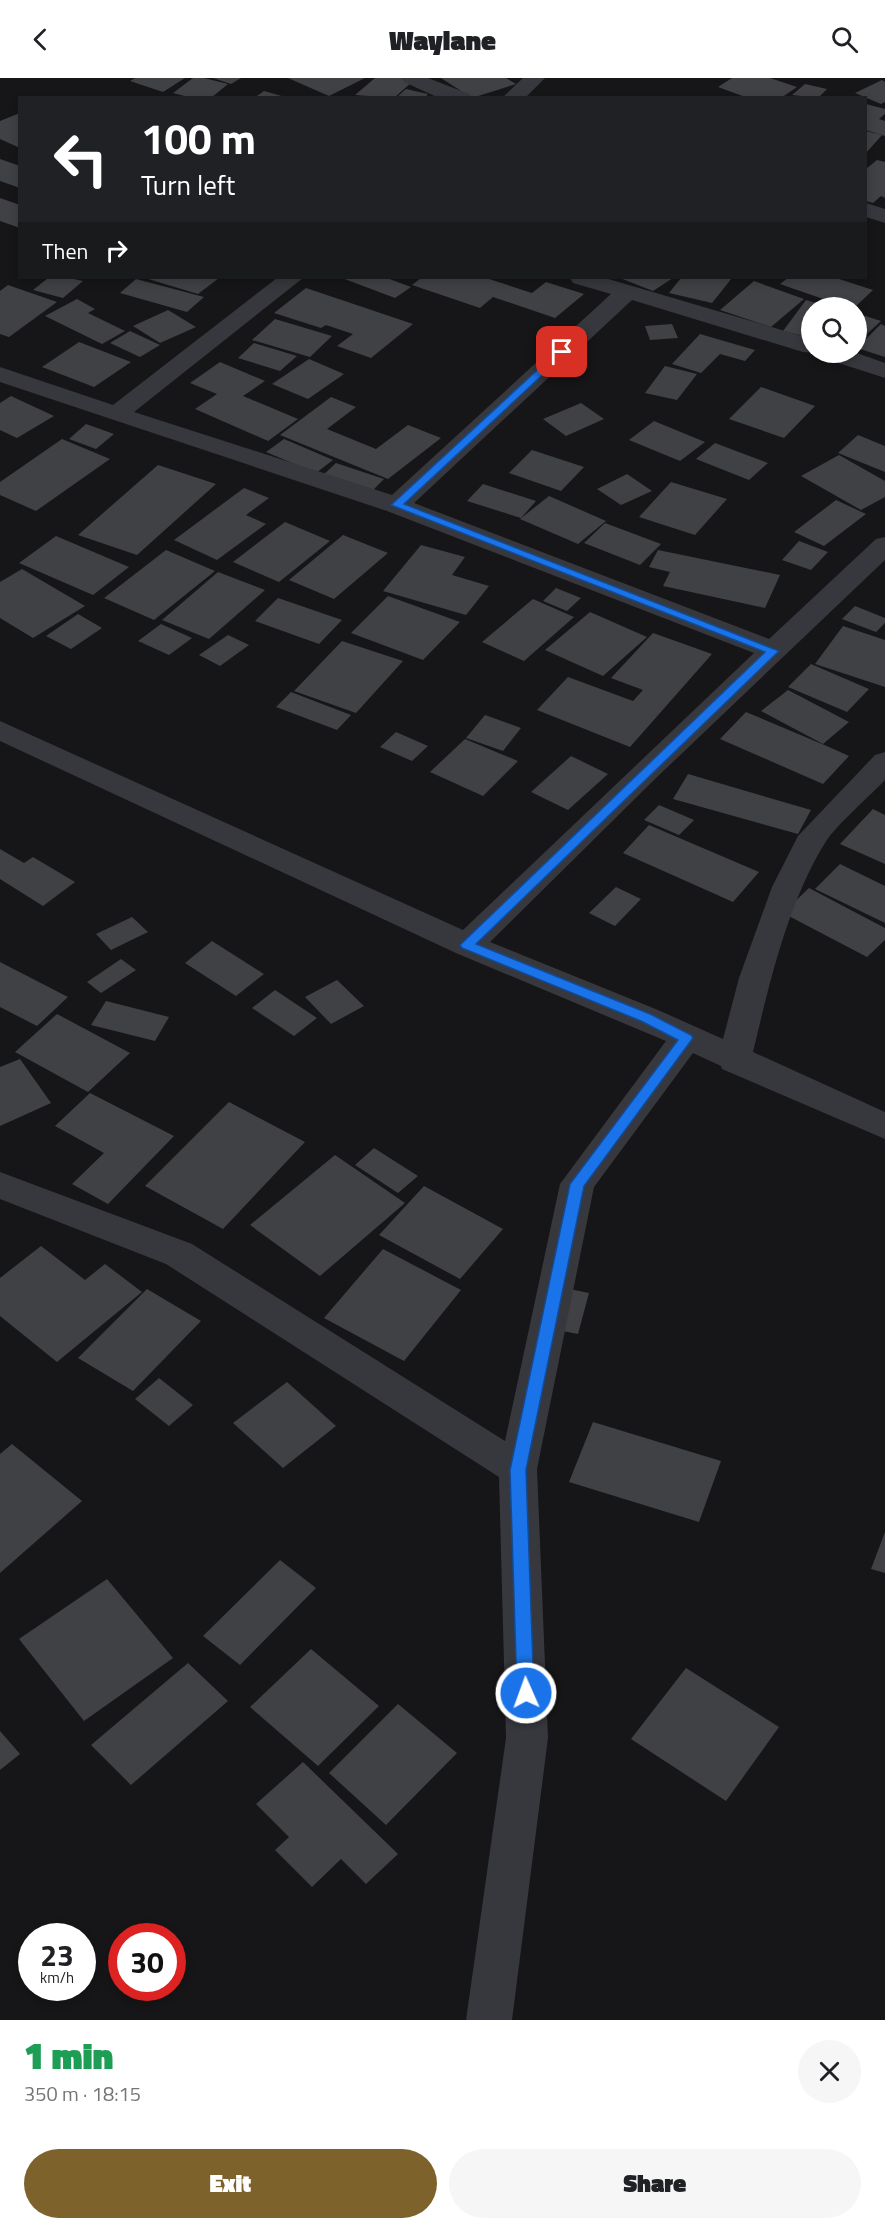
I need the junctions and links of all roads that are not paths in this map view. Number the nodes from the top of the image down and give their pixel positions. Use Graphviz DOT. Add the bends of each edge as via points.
graph roads {
  1 [pos="411,78"];
  2 [pos="535,78"];
  3 [pos="456,96"];
  4 [pos="514,96"];
  5 [pos="867,210"];
  6 [pos="885,216"];
  7 [pos="290,279"];
  8 [pos="585,279"];
  9 [pos="628,291"];
  10 [pos="801,344"];
  11 [pos="863,363"];
  12 [pos="885,370"];
  13 [pos="0,374"];
  14 [pos="116,414"];
  15 [pos="396,505"];
  16 [pos="885,545"];
  17 [pos="773,651"];
  18 [pos="0,730"];
  19 [pos="885,762"];
  20 [pos="467,945"];
  21 [pos="687,1038"];
  22 [pos="734,1059"];
  23 [pos="885,1126"];
  24 [pos="0,1185"];
  25 [pos="518,1470"];
  26 [pos="489,2020"];
  1 -- 3 [label="street"];
  2 -- 4 [label="street"];
  5 -- 6 [label="street"];
  7 -- 14 [label="street"];
  8 -- 9 [label="street"];
  9 -- 10 [label="street"];
  9 -- 15 [label="street"];
  11 -- 12 [label="street"];
  13 -- 14 [label="street"];
  14 -- 15 [label="street"];
  15 -- 17 [label="street"];
  16 -- 17 [label="street"];
  17 -- 20 [label="street"];
  18 -- 20 [label="street"];
  19 -- 22 [label="street" via="813,836 792,877 755,978"];
  20 -- 21 [label="street"];
  21 -- 22 [label="street"];
  21 -- 25 [label="street" via="577,1184"];
  22 -- 23 [label="street"];
  24 -- 25 [label="street" via="179,1254"];
  25 -- 26 [label="street" via="527,1738"];
}
